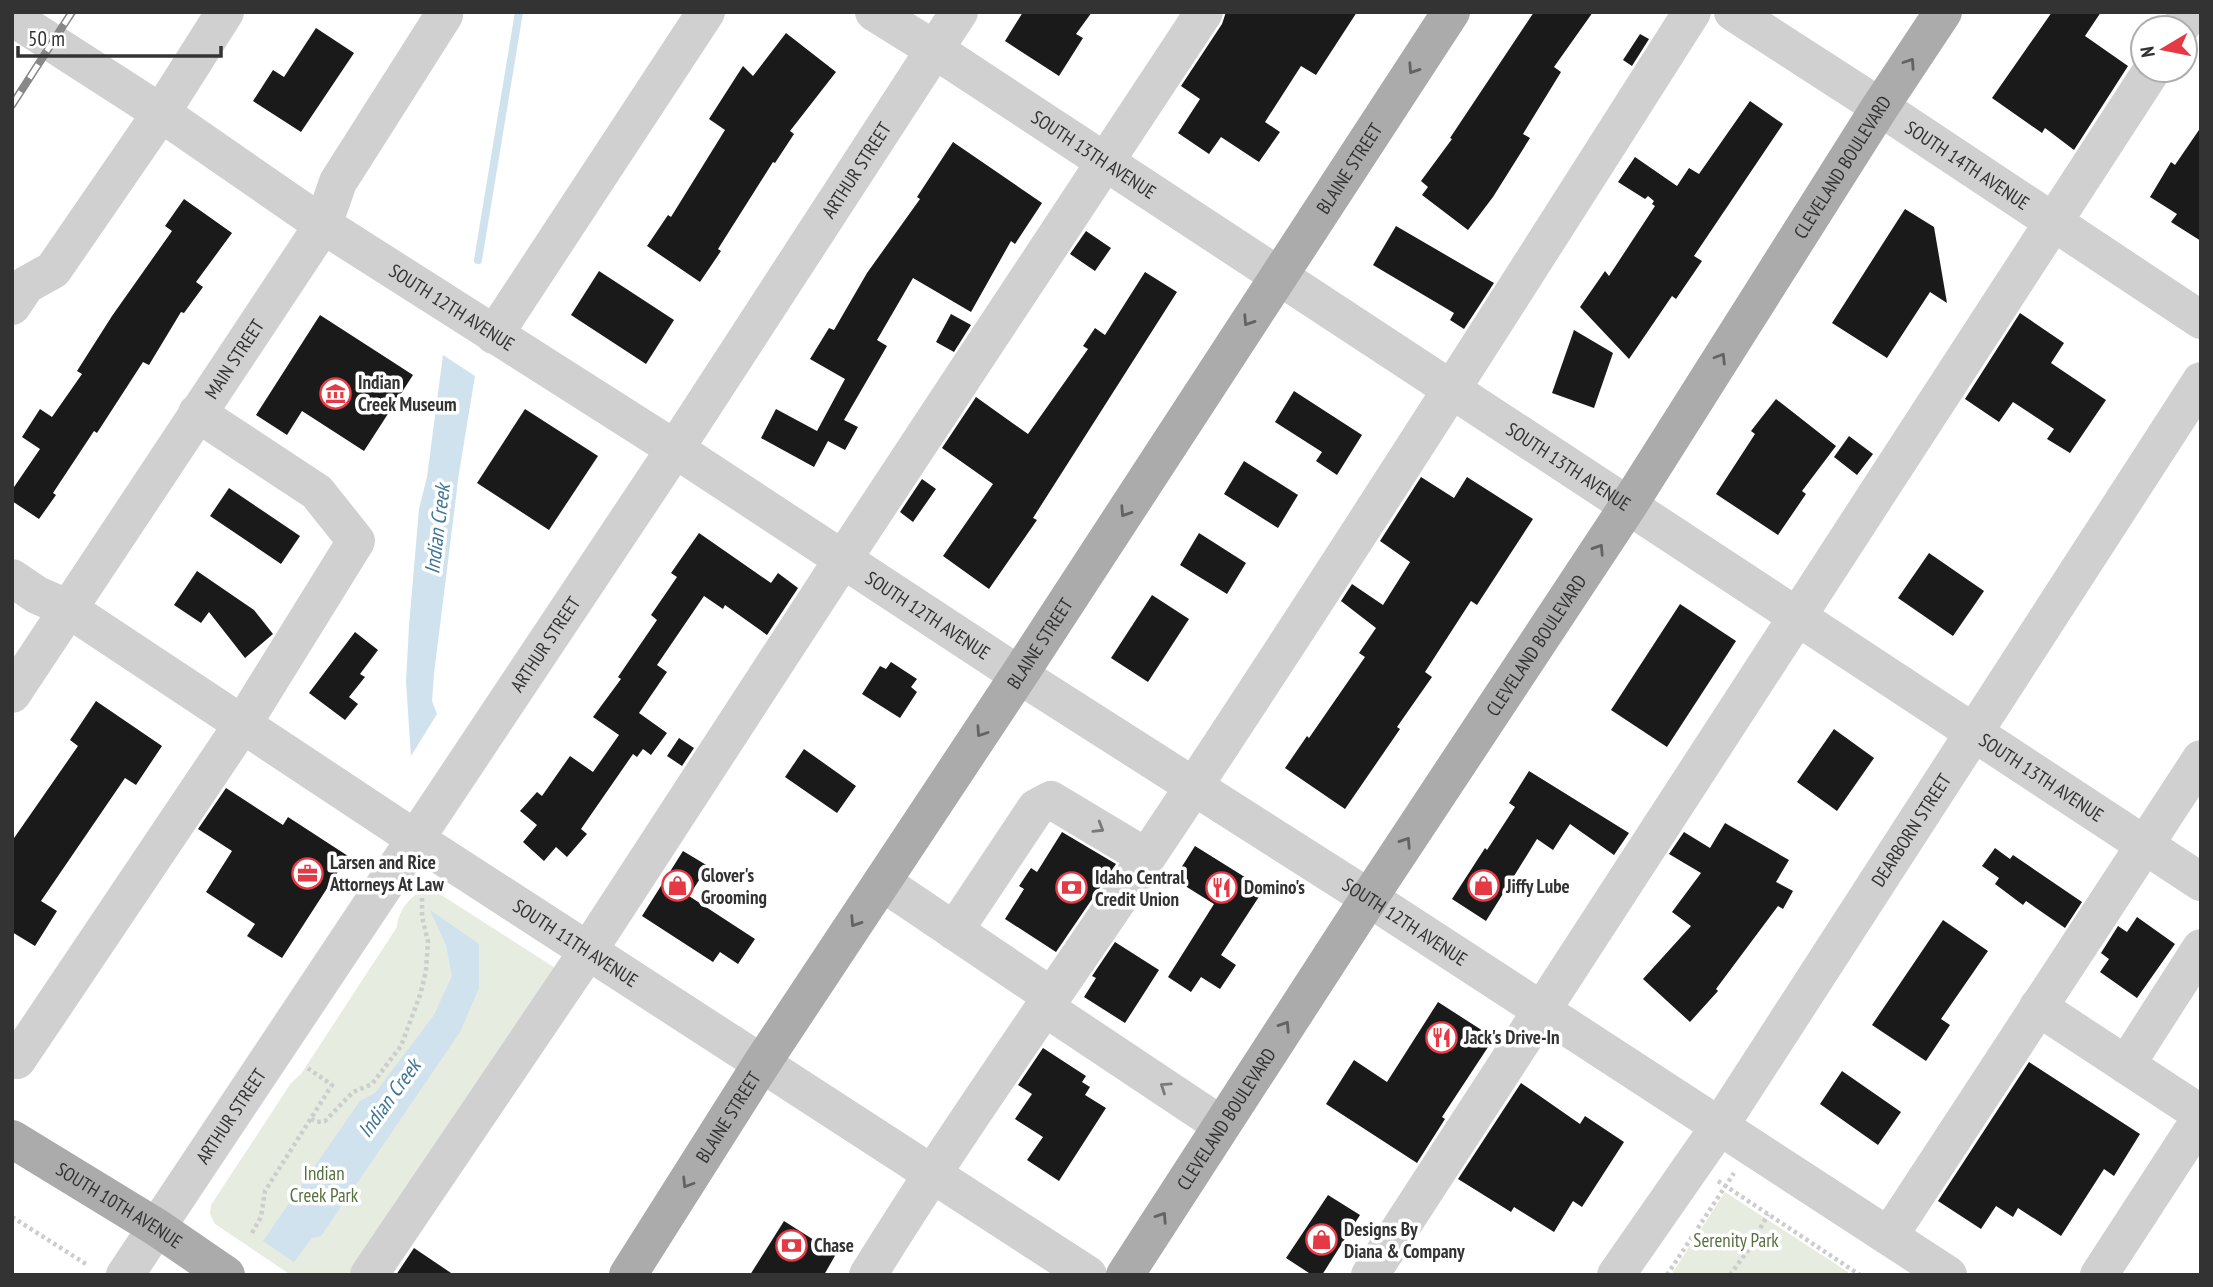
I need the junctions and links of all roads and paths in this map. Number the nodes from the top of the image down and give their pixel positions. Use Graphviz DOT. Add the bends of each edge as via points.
graph roads {
  1 [pos="225,12"];
  2 [pos="706,12"];
  3 [pos="874,12"];
  4 [pos="959,12"];
  5 [pos="1204,12"];
  6 [pos="1451,12"];
  7 [pos="1692,12"];
  8 [pos="1733,12"];
  9 [pos="1943,12"];
  10 [pos="444,15"];
  11 [pos="12,18"];
  12 [pos="935,50"];
  13 [pos="2143,84"];
  14 [pos="1881,107"];
  15 [pos="161,113"];
  16 [pos="1106,163"];
  17 [pos="2053,221"];
  18 [pos="323,225"];
  19 [pos="1278,275"];
  20 [pos="12,306"];
  21 [pos="2201,320"];
  22 [pos="494,335"];
  23 [pos="2201,382"];
  24 [pos="1452,390"];
  25 [pos="197,413"];
  26 [pos="675,449"];
  27 [pos="1628,506"];
  28 [pos="843,559"];
  29 [pos="12,578"];
  30 [pos="67,608"];
  31 [pos="1798,617"];
  32 [pos="1019,676"];
  33 [pos="12,694"];
  34 [pos="242,725"];
  35 [pos="1973,733"];
  36 [pos="2201,759"];
  37 [pos="1194,787"];
  38 [pos="416,840"];
  39 [pos="2144,845"];
  40 [pos="1146,857"];
  41 [pos="881,882"];
  42 [pos="2201,882"];
  43 [pos="422,890"];
  44 [pos="1368,898"];
  45 [pos="954,931"];
  46 [pos="2201,948"];
  47 [pos="588,951"];
  48 [pos="1048,1001"];
  49 [pos="2038,1007"];
  50 [pos="1543,1012"];
  51 [pos="18,1060"];
  52 [pos="762,1063"];
  53 [pos="2126,1065"];
  54 [pos="306,1067"];
  55 [pos="2201,1116"];
  56 [pos="311,1118"];
  57 [pos="1221,1125"];
  58 [pos="1719,1127"];
  59 [pos="12,1139"];
  60 [pos="1734,1172"];
  61 [pos="931,1173"];
  62 [pos="1712,1177"];
  63 [pos="1726,1186"];
  64 [pos="1768,1214"];
  65 [pos="12,1217"];
  66 [pos="156,1227"];
  67 [pos="252,1233"];
  68 [pos="1889,1236"];
  69 [pos="86,1264"];
  70 [pos="1856,1274"];
  71 [pos="125,1275"];
  72 [pos="226,1275"];
  73 [pos="369,1275"];
  74 [pos="628,1275"];
  75 [pos="868,1275"];
  76 [pos="1088,1275"];
  77 [pos="1125,1275"];
  78 [pos="1370,1275"];
  79 [pos="1616,1275"];
  80 [pos="1667,1275"];
  81 [pos="1730,1275"];
  82 [pos="1948,1275"];
  83 [pos="2099,1275"];
  1 -- 15 [label="street"];
  2 -- 22 [label="street"];
  3 -- 12 [label="street, SOUTH 13TH AVENUE"];
  4 -- 12 [label="street, ARTHUR STREET"];
  5 -- 16 [label="street"];
  6 -- 19 [label="main road, BLAINE STREET, one-way"];
  7 -- 24 [label="street"];
  8 -- 14 [label="street, SOUTH 14TH AVENUE"];
  14 -- 9 [label="main road, CLEVELAND BOULEVARD, one-way"];
  10 -- 18 [label="street, MAIN STREET" via="338,181"];
  11 -- 15 [label="street, SOUTH 12TH AVENUE"];
  12 -- 16 [label="street, SOUTH 13TH AVENUE"];
  12 -- 26 [label="street, ARTHUR STREET"];
  13 -- 17 [label="street"];
  14 -- 17 [label="street, SOUTH 14TH AVENUE"];
  27 -- 14 [label="main road, CLEVELAND BOULEVARD, one-way"];
  15 -- 18 [label="street, SOUTH 12TH AVENUE"];
  15 -- 20 [label="street" via="53,270 26,285"];
  16 -- 19 [label="street, SOUTH 13TH AVENUE"];
  16 -- 28 [label="street"];
  17 -- 21 [label="street, SOUTH 14TH AVENUE"];
  17 -- 31 [label="street"];
  18 -- 22 [label="street, SOUTH 12TH AVENUE"];
  18 -- 25 [label="street, MAIN STREET"];
  19 -- 24 [label="street, SOUTH 13TH AVENUE"];
  19 -- 32 [label="main road, BLAINE STREET, one-way"];
  22 -- 26 [label="street, SOUTH 12TH AVENUE"];
  23 -- 35 [label="street, DEARBORN STREET"];
  24 -- 27 [label="street, SOUTH 13TH AVENUE"];
  24 -- 37 [label="street"];
  25 -- 30 [label="street, MAIN STREET"];
  25 -- 34 [label="street" via="317,492 356,541"];
  26 -- 28 [label="street, SOUTH 12TH AVENUE"];
  26 -- 38 [label="street, ARTHUR STREET"];
  27 -- 31 [label="street, SOUTH 13TH AVENUE"];
  44 -- 27 [label="main road, CLEVELAND BOULEVARD, one-way"];
  28 -- 32 [label="street, SOUTH 12TH AVENUE"];
  28 -- 47 [label="street"];
  29 -- 30 [label="street, SOUTH 11TH AVENUE"];
  30 -- 33 [label="street, MAIN STREET"];
  30 -- 34 [label="street, SOUTH 11TH AVENUE"];
  31 -- 35 [label="street, SOUTH 13TH AVENUE"];
  31 -- 50 [label="street"];
  32 -- 37 [label="street, SOUTH 12TH AVENUE"];
  32 -- 41 [label="main road, BLAINE STREET, one-way"];
  34 -- 38 [label="street, SOUTH 11TH AVENUE"];
  34 -- 51 [label="street"];
  35 -- 39 [label="street, SOUTH 13TH AVENUE"];
  35 -- 58 [label="street, DEARBORN STREET"];
  36 -- 39 [label="street"];
  37 -- 40 [label="street"];
  37 -- 44 [label="street, SOUTH 12TH AVENUE"];
  38 -- 47 [label="street, SOUTH 11TH AVENUE"];
  38 -- 66 [label="street, ARTHUR STREET"];
  39 -- 42 [label="street, SOUTH 13TH AVENUE"];
  39 -- 49 [label="street"];
  45 -- 40 [label="street, one-way" via="1036,808 1051,800"];
  40 -- 48 [label="street"];
  41 -- 45 [label="street"];
  41 -- 52 [label="main road, BLAINE STREET, one-way"];
  43 -- 56 [label="path" via="426,971 401,1046 372,1084 353,1093 325,1121"];
  44 -- 50 [label="street, SOUTH 12TH AVENUE"];
  57 -- 44 [label="main road, CLEVELAND BOULEVARD, one-way"];
  45 -- 48 [label="street"];
  46 -- 53 [label="street"];
  47 -- 52 [label="street, SOUTH 11TH AVENUE"];
  47 -- 73 [label="street"];
  57 -- 48 [label="street, one-way"];
  48 -- 61 [label="street"];
  49 -- 53 [label="street"];
  49 -- 68 [label="street"];
  50 -- 58 [label="street, SOUTH 12TH AVENUE"];
  50 -- 78 [label="street"];
  52 -- 61 [label="street, SOUTH 11TH AVENUE"];
  52 -- 74 [label="main road, BLAINE STREET, one-way"];
  53 -- 55 [label="street"];
  54 -- 56 [label="path" via="332,1085"];
  55 -- 83 [label="street"];
  56 -- 67 [label="path" via="265,1191 261,1217"];
  77 -- 57 [label="main road, CLEVELAND BOULEVARD, one-way"];
  58 -- 68 [label="street, SOUTH 12TH AVENUE"];
  58 -- 79 [label="street, DEARBORN STREET"];
  59 -- 66 [label="main road, SOUTH 10TH AVENUE"];
  60 -- 63 [label="path"];
  61 -- 75 [label="street"];
  61 -- 76 [label="street, SOUTH 11TH AVENUE"];
  62 -- 63 [label="path"];
  63 -- 64 [label="path"];
  63 -- 80 [label="path"];
  64 -- 70 [label="path"];
  64 -- 81 [label="path"];
  65 -- 69 [label="path"];
  66 -- 71 [label="street, ARTHUR STREET"];
  66 -- 72 [label="main road, SOUTH 10TH AVENUE"];
  68 -- 82 [label="street, SOUTH 12TH AVENUE"];
}
